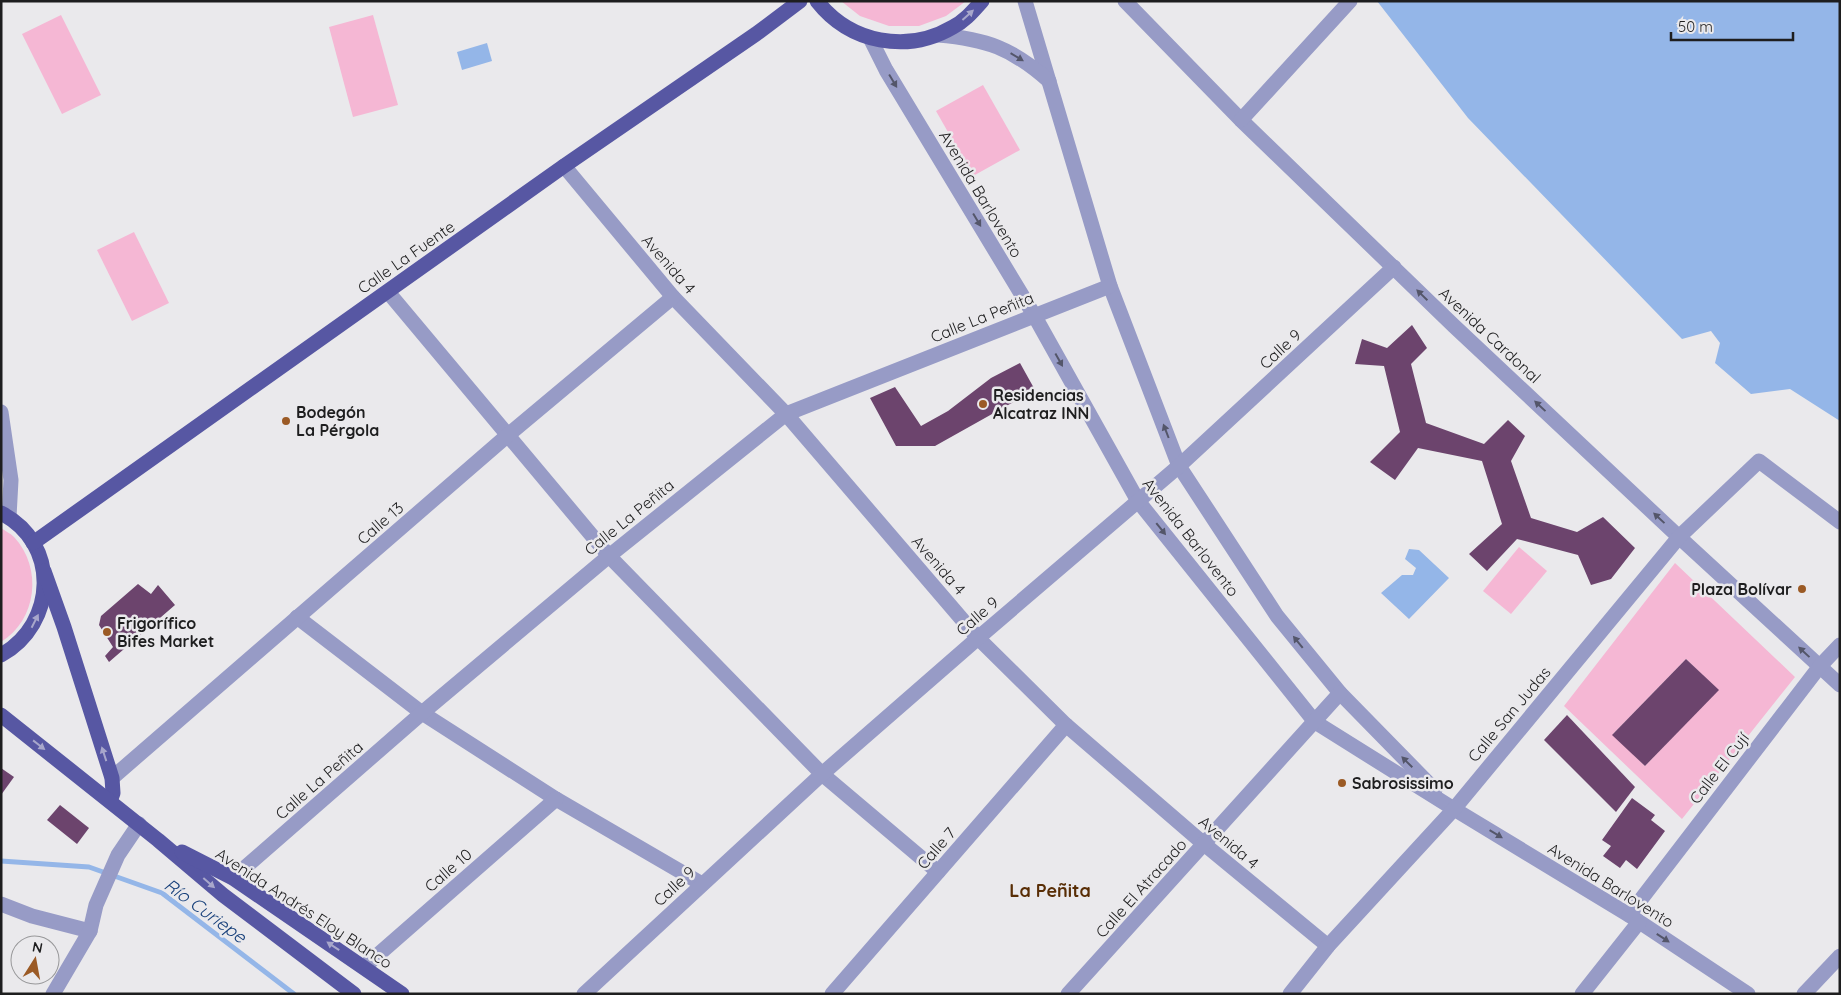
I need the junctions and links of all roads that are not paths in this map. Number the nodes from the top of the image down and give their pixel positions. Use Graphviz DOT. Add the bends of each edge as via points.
graph roads {
  1 [pos="800,1"];
  2 [pos="817,1"];
  3 [pos="982,1"];
  4 [pos="1025,1"];
  5 [pos="1126,1"];
  6 [pos="1350,1"];
  7 [pos="938,35"];
  8 [pos="870,38"];
  9 [pos="1049,81"];
  10 [pos="1241,120"];
  11 [pos="564,166"];
  12 [pos="1394,267"];
  13 [pos="1110,286"];
  14 [pos="388,292"];
  15 [pos="673,297"];
  16 [pos="1034,315"];
  17 [pos="1,412"];
  18 [pos="786,414"];
  19 [pos="508,435"];
  20 [pos="1179,466"];
  21 [pos="1138,501"];
  22 [pos="5,515"];
  23 [pos="1840,522"];
  24 [pos="1679,537"];
  25 [pos="34,543"];
  26 [pos="609,556"];
  27 [pos="44,571"];
  28 [pos="297,618"];
  29 [pos="978,638"];
  30 [pos="1840,645"];
  31 [pos="1,655"];
  32 [pos="1820,666"];
  33 [pos="1840,685"];
  34 [pos="1340,693"];
  35 [pos="422,713"];
  36 [pos="1,715"];
  37 [pos="1315,722"];
  38 [pos="1066,725"];
  39 [pos="822,774"];
  40 [pos="112,778"];
  41 [pos="556,799"];
  42 [pos="110,801"];
  43 [pos="1454,809"];
  44 [pos="139,824"];
  45 [pos="158,840"];
  46 [pos="1204,844"];
  47 [pos="938,872"];
  48 [pos="233,878"];
  49 [pos="702,884"];
  50 [pos="1,904"];
  51 [pos="1634,918"];
  52 [pos="90,931"];
  53 [pos="1328,946"];
  54 [pos="1840,956"];
  55 [pos="364,967"];
  56 [pos="52,994"];
  57 [pos="354,994"];
  58 [pos="402,994"];
  59 [pos="584,994"];
  60 [pos="832,994"];
  61 [pos="1068,994"];
  62 [pos="1290,994"];
  63 [pos="1582,994"];
  64 [pos="1748,994"];
  65 [pos="1804,994"];
  1 -- 11 [label="main road, Calle La Fuente"];
  2 -- 8 [label="main road" via="826,13 846,28"];
  7 -- 3 [label="main road, one-way" via="955,27"];
  4 -- 9 [label="street, Avenida Barlovento"];
  5 -- 10 [label="street, Avenida Cardonal"];
  6 -- 10 [label="street"];
  7 -- 8 [label="main road" via="904,42"];
  7 -- 9 [label="street, one-way" via="986,42 1030,64"];
  8 -- 16 [label="street, Avenida Barlovento, one-way" via="886,70"];
  9 -- 13 [label="street, Avenida Barlovento"];
  10 -- 12 [label="street, Avenida Cardonal"];
  11 -- 14 [label="main road, Calle La Fuente"];
  11 -- 15 [label="street, Avenida 4"];
  12 -- 20 [label="street, Calle 9"];
  24 -- 12 [label="street, Avenida Cardonal, one-way"];
  13 -- 16 [label="street, Calle La Peñita"];
  20 -- 13 [label="street, Avenida Barlovento, one-way"];
  14 -- 19 [label="street"];
  14 -- 25 [label="main road, Calle La Fuente"];
  15 -- 18 [label="street, Avenida 4"];
  15 -- 19 [label="street, Calle 13"];
  16 -- 18 [label="street, Calle La Peñita"];
  16 -- 21 [label="street, Avenida Barlovento, one-way"];
  17 -- 22 [label="street" via="12,480"];
  18 -- 26 [label="street, Calle La Peñita"];
  18 -- 29 [label="street, Avenida 4"];
  19 -- 26 [label="street"];
  19 -- 28 [label="street, Calle 13"];
  20 -- 21 [label="street, Calle 9"];
  34 -- 20 [label="street, Avenida Barlovento, one-way" via="1277,616"];
  21 -- 29 [label="street, Calle 9"];
  21 -- 37 [label="street, Avenida Barlovento, one-way"];
  22 -- 25 [label="main road" via="18,524"];
  23 -- 24 [label="street, Calle San Judas" via="1759,461"];
  32 -- 24 [label="street, Avenida Cardonal, one-way"];
  24 -- 43 [label="street, Calle San Judas"];
  25 -- 27 [label="main road"];
  26 -- 35 [label="street, Calle La Peñita"];
  26 -- 39 [label="street"];
  31 -- 27 [label="main road, one-way" via="24,638 34,624 43,598"];
  40 -- 27 [label="main road, one-way"];
  28 -- 35 [label="street"];
  28 -- 40 [label="street, Calle 13"];
  29 -- 38 [label="street, Avenida 4"];
  29 -- 39 [label="street, Calle 9"];
  30 -- 32 [label="street, Calle El Cují"];
  32 -- 33 [label="street, Avenida Cardonal"];
  32 -- 51 [label="street, Calle El Cují"];
  34 -- 37 [label="street, Calle El Atracado"];
  43 -- 34 [label="street, Avenida Barlovento, one-way"];
  35 -- 41 [label="street"];
  35 -- 48 [label="street, Calle La Peñita"];
  36 -- 42 [label="main road, Avenida Andrés Eloy Blanco, one-way"];
  37 -- 43 [label="street, Avenida Barlovento"];
  37 -- 46 [label="street, Calle El Atracado"];
  38 -- 46 [label="street, Avenida 4"];
  38 -- 47 [label="street, Calle 7"];
  39 -- 47 [label="street"];
  39 -- 49 [label="street, Calle 9"];
  40 -- 42 [label="main road"];
  41 -- 49 [label="street"];
  41 -- 55 [label="street, Calle 10"];
  42 -- 44 [label="main road, Avenida Andrés Eloy Blanco"];
  43 -- 51 [label="street, Avenida Barlovento, one-way"];
  43 -- 53 [label="street, Calle San Judas"];
  44 -- 45 [label="main road, Avenida Andrés Eloy Blanco"];
  44 -- 52 [label="street" via="118,855 96,905"];
  45 -- 48 [label="main road, Avenida Andrés Eloy Blanco"];
  45 -- 57 [label="main road, Avenida Andrés Eloy Blanco, one-way" via="223,895"];
  46 -- 53 [label="street, Avenida 4"];
  46 -- 61 [label="street, Calle El Atracado"];
  47 -- 60 [label="street, Calle 7"];
  55 -- 48 [label="main road, Avenida Andrés Eloy Blanco, one-way"];
  49 -- 59 [label="street, Calle 9"];
  50 -- 52 [label="street"];
  51 -- 63 [label="street, Calle El Cují"];
  51 -- 64 [label="street, Avenida Barlovento, one-way"];
  52 -- 56 [label="street"];
  53 -- 62 [label="street, Calle San Judas"];
  54 -- 65 [label="street"];
  55 -- 58 [label="main road, Avenida Andrés Eloy Blanco"];
}
